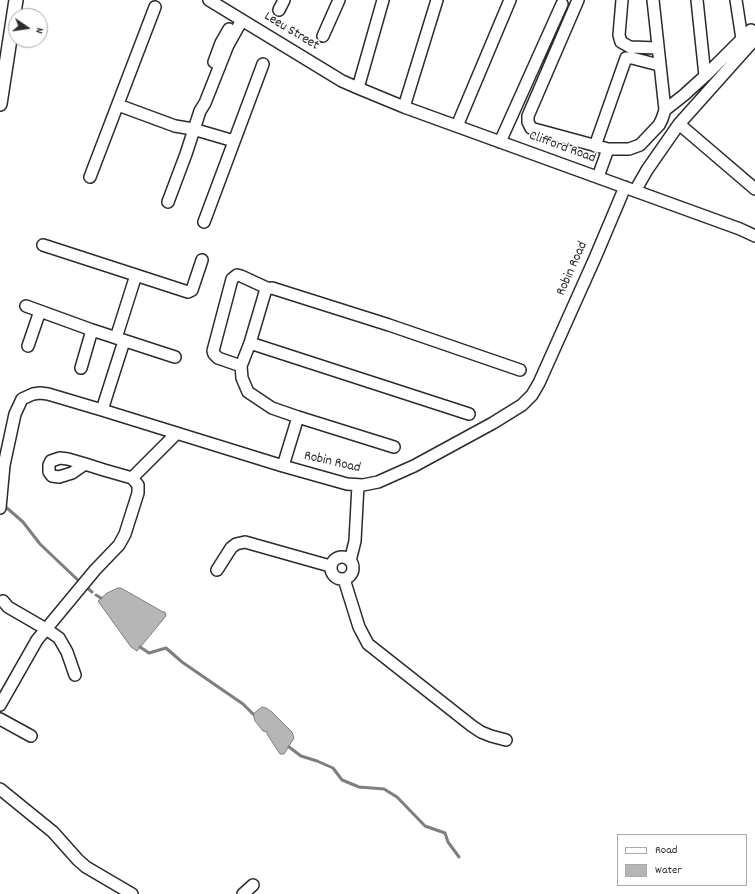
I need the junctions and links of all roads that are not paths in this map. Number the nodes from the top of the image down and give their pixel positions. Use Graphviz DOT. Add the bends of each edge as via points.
graph roads {
  1 [pos="16,0"];
  2 [pos="209,0"];
  3 [pos="340,0"];
  4 [pos="383,0"];
  5 [pos="437,0"];
  6 [pos="510,0"];
  7 [pos="578,0"];
  8 [pos="622,0"];
  9 [pos="653,0"];
  10 [pos="697,0"];
  11 [pos="736,0"];
  12 [pos="562,4"];
  13 [pos="155,6"];
  14 [pos="239,18"];
  15 [pos="323,36"];
  16 [pos="750,40"];
  17 [pos="658,48"];
  18 [pos="263,64"];
  19 [pos="659,65"];
  20 [pos="705,76"];
  21 [pos="358,88"];
  22 [pos="0,104"];
  23 [pos="118,105"];
  24 [pos="404,107"];
  25 [pos="665,110"];
  26 [pos="679,124"];
  27 [pos="457,126"];
  28 [pos="193,129"];
  29 [pos="234,141"];
  30 [pos="500,142"];
  31 [pos="595,146"];
  32 [pos="608,149"];
  33 [pos="90,177"];
  34 [pos="598,177"];
  35 [pos="630,189"];
  36 [pos="755,189"];
  37 [pos="168,202"];
  38 [pos="204,222"];
  39 [pos="755,236"];
  40 [pos="43,245"];
  41 [pos="202,260"];
  42 [pos="136,275"];
  43 [pos="267,288"];
  44 [pos="26,306"];
  45 [pos="40,311"];
  46 [pos="92,330"];
  47 [pos="120,340"];
  48 [pos="250,343"];
  49 [pos="28,346"];
  50 [pos="175,357"];
  51 [pos="241,366"];
  52 [pos="80,368"];
  53 [pos="520,370"];
  54 [pos="102,410"];
  55 [pos="469,414"];
  56 [pos="298,417"];
  57 [pos="177,433"];
  58 [pos="394,448"];
  59 [pos="85,464"];
  60 [pos="283,466"];
  61 [pos="132,478"];
  62 [pos="358,485"];
  63 [pos="0,508"];
  64 [pos="350,561"];
  65 [pos="330,566"];
  66 [pos="217,570"];
  67 [pos="344,579"];
  68 [pos="3,601"];
  69 [pos="46,629"];
  70 [pos="75,676"];
  71 [pos="0,705"];
  72 [pos="0,719"];
  73 [pos="31,736"];
  74 [pos="506,740"];
  75 [pos="0,789"];
  76 [pos="253,884"];
  77 [pos="132,894"];
  78 [pos="243,894"];
  1 -- 22 [label="street"];
  2 -- 14 [label="street, Leeu Street"];
  3 -- 15 [label="street"];
  4 -- 21 [label="street"];
  5 -- 24 [label="street"];
  6 -- 27 [label="street"];
  7 -- 31 [label="street" via="528,116 528,122 531,128"];
  8 -- 17 [label="street" via="619,35 621,42 630,47"];
  9 -- 17 [label="street"];
  10 -- 20 [label="street"];
  11 -- 16 [label="street"];
  12 -- 30 [label="street"];
  13 -- 23 [label="street"];
  14 -- 21 [label="street, Leeu Street" via="342,81"];
  14 -- 28 [label="street" via="221,42 202,94 200,111"];
  16 -- 20 [label="street"];
  16 -- 26 [label="street, Robin Road"];
  17 -- 19 [label="street"];
  18 -- 29 [label="street"];
  19 -- 25 [label="street"];
  19 -- 31 [label="street" via="626,58"];
  20 -- 25 [label="street"];
  21 -- 24 [label="street, Clifford Road"];
  23 -- 28 [label="street" via="175,126"];
  23 -- 33 [label="street"];
  24 -- 27 [label="street, Clifford Road"];
  25 -- 32 [label="street" via="659,125 640,146"];
  26 -- 35 [label="street, Robin Road" via="647,170"];
  26 -- 36 [label="street"];
  27 -- 30 [label="street, Clifford Road"];
  28 -- 29 [label="street"];
  28 -- 37 [label="street"];
  29 -- 38 [label="street"];
  30 -- 34 [label="street, Clifford Road"];
  31 -- 32 [label="street"];
  32 -- 34 [label="street"];
  34 -- 35 [label="street, Clifford Road"];
  35 -- 39 [label="street, Clifford Road"];
  35 -- 62 [label="street, Robin Road" via="532,395 522,405 493,423 414,466 378,482"];
  40 -- 42 [label="street"];
  41 -- 42 [label="street" via="190,291"];
  42 -- 47 [label="street"];
  43 -- 48 [label="street"];
  43 -- 51 [label="street" via="241,276 232,279 213,351 218,358"];
  43 -- 53 [label="street" via="389,325"];
  44 -- 45 [label="street"];
  45 -- 46 [label="street"];
  45 -- 49 [label="street"];
  46 -- 47 [label="street"];
  46 -- 52 [label="street"];
  47 -- 50 [label="street"];
  47 -- 54 [label="street"];
  48 -- 51 [label="street"];
  48 -- 55 [label="street"];
  51 -- 56 [label="street" via="242,378 248,392 272,408"];
  54 -- 57 [label="street, Robin Road"];
  54 -- 63 [label="street, Robin Road" via="48,394 33,394 22,398 15,414 4,465"];
  56 -- 58 [label="street"];
  56 -- 60 [label="street"];
  57 -- 60 [label="street, Robin Road"];
  57 -- 61 [label="street"];
  59 -- 61 [label="street"];
  60 -- 62 [label="street, Robin Road" via="325,479"];
  61 -- 69 [label="street" via="137,484 138,493 125,534"];
  62 -- 64 [label="street" via="355,540"];
  64 -- 65 [label="street" via="343,557 338,558"];
  64 -- 67 [label="street" via="353,570 350,576"];
  65 -- 66 [label="street" via="245,542 230,548"];
  65 -- 67 [label="street" via="334,577"];
  67 -- 74 [label="street" via="359,627 368,644 472,726 481,732"];
  68 -- 69 [label="street" via="8,607"];
  69 -- 70 [label="street" via="59,638"];
  69 -- 71 [label="street" via="37,640"];
  72 -- 73 [label="street"];
  75 -- 77 [label="street" via="53,832 86,867"];
  76 -- 78 [label="street"];
}
